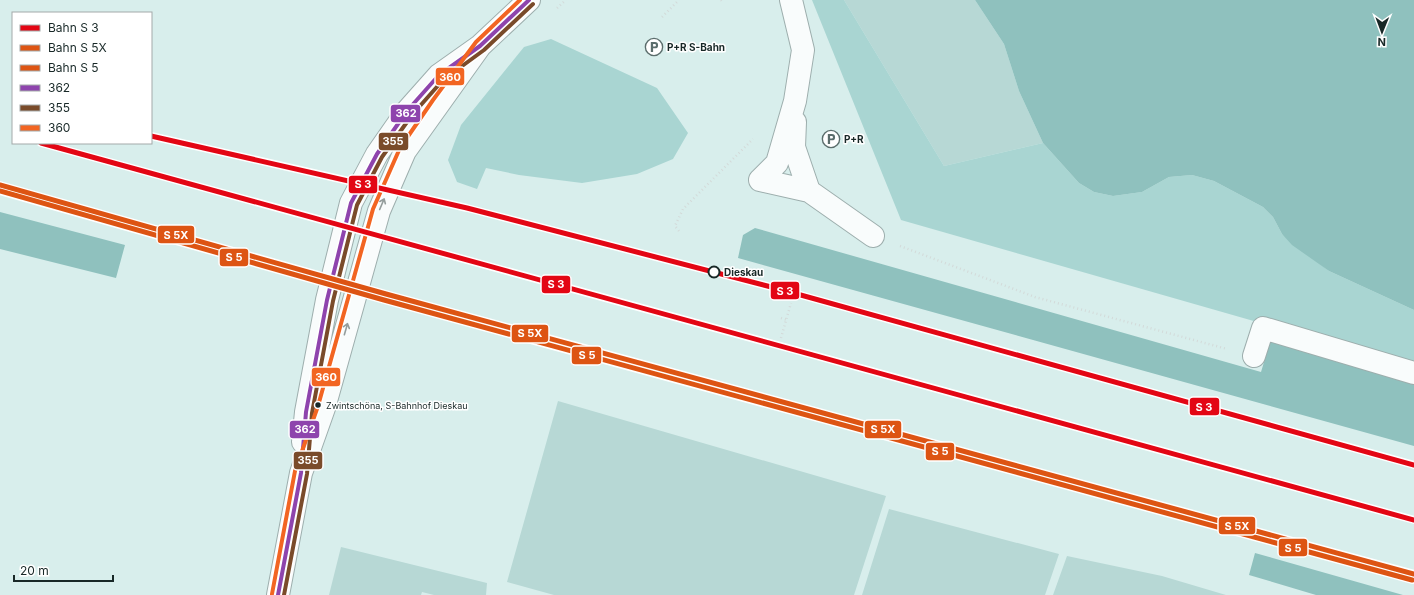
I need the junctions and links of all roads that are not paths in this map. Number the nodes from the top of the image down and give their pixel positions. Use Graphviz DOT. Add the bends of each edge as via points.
graph roads {
  1 [pos="529,0"];
  2 [pos="791,0"];
  3 [pos="480,46"];
  4 [pos="795,101"];
  5 [pos="809,191"];
  6 [pos="873,236"];
  7 [pos="1254,356"];
  8 [pos="1414,373"];
  9 [pos="301,473"];
  10 [pos="278,595"];
  1 -- 3 [label="street"];
  2 -- 4 [label="street" via="803,50"];
  9 -- 3 [label="street, one-way" via="324,408 379,211 405,151"];
  3 -- 9 [label="street" via="439,75 407,111 377,154 351,204 327,300 306,412"];
  4 -- 5 [label="street" via="794,147"];
  4 -- 5 [label="street" via="777,163 760,180"];
  5 -- 6 [label="street"];
  7 -- 8 [label="street" via="1263,328"];
  9 -- 10 [label="street"];
}
